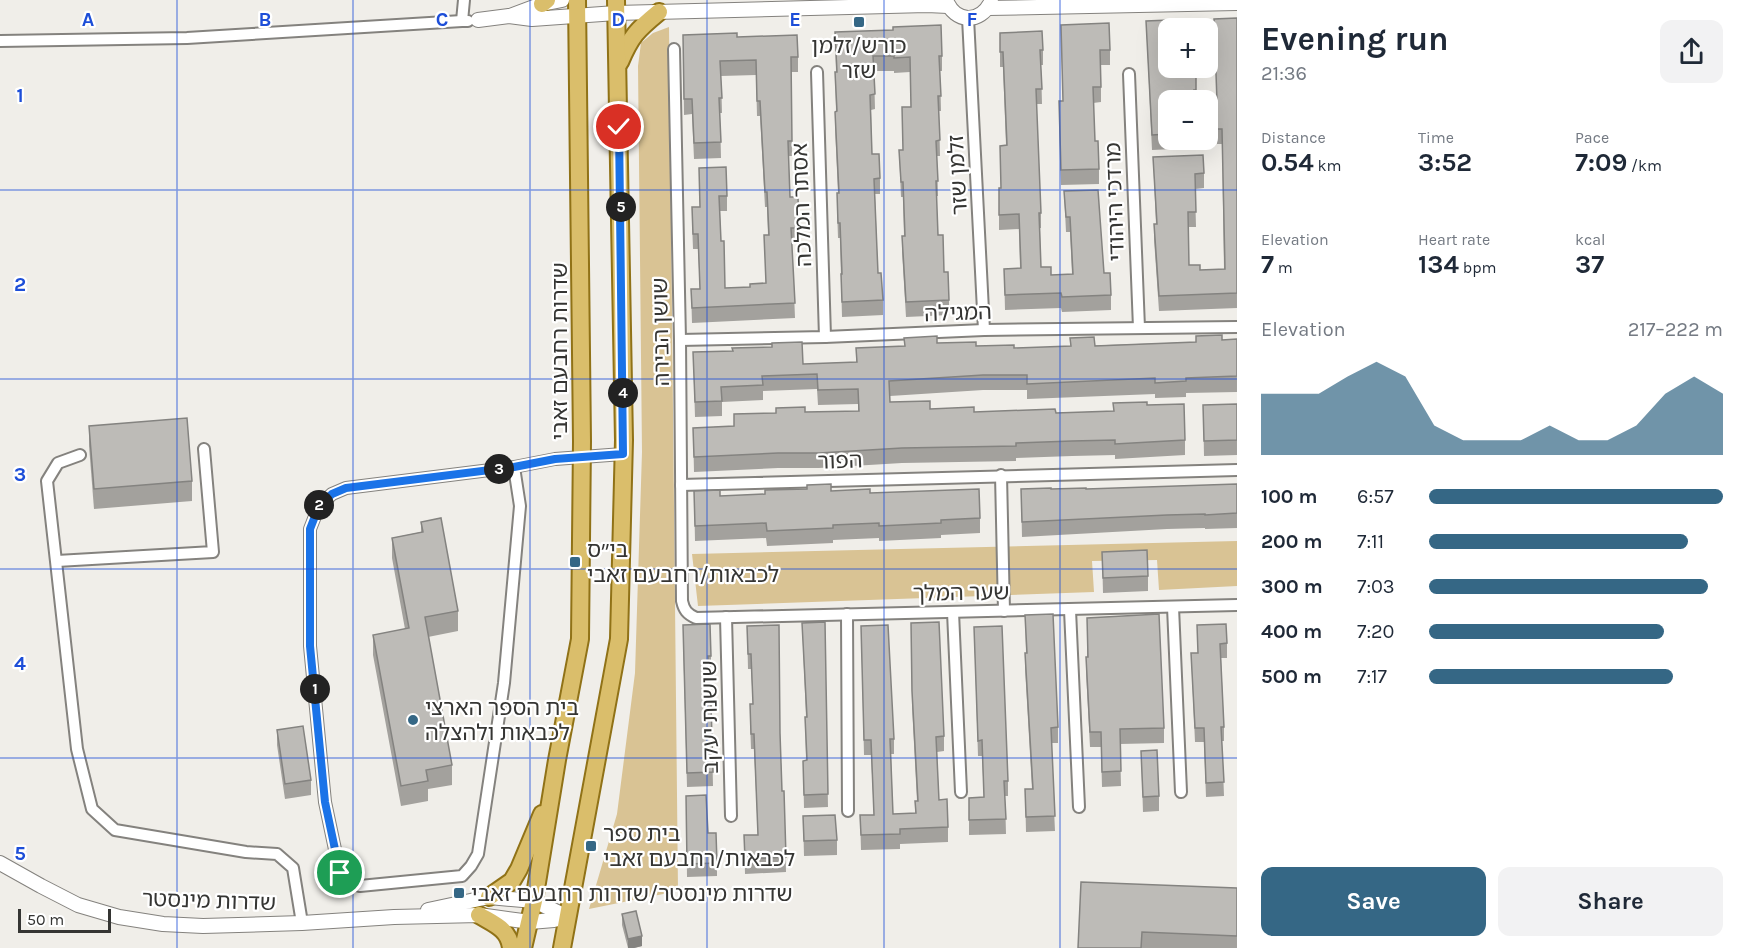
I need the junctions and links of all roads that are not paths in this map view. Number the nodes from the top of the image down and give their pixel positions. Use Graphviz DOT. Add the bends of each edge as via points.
graph roads {
  1 [pos="464,0"];
  2 [pos="562,0"];
  3 [pos="544,2"];
  4 [pos="947,3"];
  5 [pos="1237,3"];
  6 [pos="990,4"];
  7 [pos="616,7"];
  8 [pos="578,8"];
  9 [pos="659,12"];
  10 [pos="509,16"];
  11 [pos="968,18"];
  12 [pos="478,20"];
  13 [pos="462,21"];
  14 [pos="0,41"];
  15 [pos="674,49"];
  16 [pos="617,68"];
  17 [pos="817,72"];
  18 [pos="1129,74"];
  19 [pos="1237,327"];
  20 [pos="1139,328"];
  21 [pos="984,330"];
  22 [pos="825,337"];
  23 [pos="680,340"];
  24 [pos="204,449"];
  25 [pos="623,454"];
  26 [pos="80,455"];
  27 [pos="582,458"];
  28 [pos="514,467"];
  29 [pos="1237,470"];
  30 [pos="1001,475"];
  31 [pos="681,484"];
  32 [pos="57,561"];
  33 [pos="1237,605"];
  34 [pos="1173,607"];
  35 [pos="1070,610"];
  36 [pos="1004,611"];
  37 [pos="953,612"];
  38 [pos="687,614"];
  39 [pos="847,614"];
  40 [pos="726,617"];
  41 [pos="554,786"];
  42 [pos="961,792"];
  43 [pos="1181,792"];
  44 [pos="1079,807"];
  45 [pos="848,811"];
  46 [pos="731,816"];
  47 [pos="0,863"];
  48 [pos="489,897"];
  49 [pos="534,901"];
  50 [pos="479,915"];
  51 [pos="394,917"];
  52 [pos="568,917"];
  53 [pos="530,922"];
  54 [pos="302,923"];
  55 [pos="512,948"];
  56 [pos="523,948"];
  57 [pos="562,948"];
  1 -- 13 [label="street"];
  2 -- 3 [label="street"];
  3 -- 10 [label="street"];
  4 -- 9 [label="street"];
  4 -- 11 [label="street" via="957,15"];
  5 -- 6 [label="street"];
  6 -- 11 [label="street" via="979,16"];
  7 -- 8 [label="street"];
  7 -- 9 [label="street"];
  7 -- 16 [label="main road"];
  8 -- 10 [label="street" via="532,19"];
  8 -- 27 [label="main road, שדרות רחבעם זאבי"];
  9 -- 16 [label="main road" via="629,41"];
  10 -- 12 [label="street"];
  11 -- 21 [label="street, זלמן שזר"];
  12 -- 13 [label="street"];
  13 -- 14 [label="street" via="187,38"];
  15 -- 23 [label="street, שושן הבירה"];
  16 -- 25 [label="main road"];
  17 -- 22 [label="street, אסתר המלכה"];
  18 -- 20 [label="street, מרדכי היהודי"];
  19 -- 20 [label="street, המגילה"];
  20 -- 21 [label="street, המגילה"];
  21 -- 22 [label="street, המגילה"];
  22 -- 23 [label="street, המגילה"];
  23 -- 31 [label="street, שושן הבירה"];
  24 -- 32 [label="street" via="213,552"];
  25 -- 27 [label="street"];
  25 -- 52 [label="main road" via="619,639"];
  26 -- 32 [label="street" via="58,463 47,480"];
  27 -- 28 [label="street"];
  27 -- 41 [label="main road, שדרות רחבעם זאבי" via="580,639"];
  28 -- 28 [label="street" via="346,488 319,506 313,521 310,646 325,802 340,873 350,883 360,886 462,876 478,854 504,683 520,506"];
  29 -- 30 [label="street, הפור"];
  30 -- 31 [label="street, הפור"];
  30 -- 36 [label="street"];
  31 -- 38 [label="street, שושן הבירה" via="682,601"];
  32 -- 54 [label="street" via="77,749 92,809 115,830 277,854 293,868"];
  33 -- 34 [label="street, שער המלך"];
  34 -- 35 [label="street, שער המלך"];
  34 -- 43 [label="street"];
  35 -- 36 [label="street, שער המלך"];
  35 -- 44 [label="street"];
  36 -- 37 [label="street, שער המלך"];
  37 -- 39 [label="street, שער המלך"];
  37 -- 42 [label="street"];
  38 -- 40 [label="street, שער המלך" via="696,618"];
  39 -- 40 [label="street, שער המלך"];
  39 -- 45 [label="street"];
  40 -- 46 [label="street, שושנת יעקב"];
  41 -- 48 [label="main road" via="512,881"];
  41 -- 49 [label="main road, שדרות רחבעם זאבי"];
  47 -- 54 [label="street, שדרות מינסטר" via="78,905 119,917 203,926"];
  48 -- 49 [label="street, שדרות מינסטר"];
  48 -- 51 [label="street, שדרות מינסטר"];
  49 -- 52 [label="street, שדרות מינסטר"];
  49 -- 53 [label="main road, שדרות רחבעם זאבי"];
  50 -- 51 [label="street, שדרות מינסטר"];
  50 -- 53 [label="street, שדרות מינסטר"];
  50 -- 55 [label="main road" via="506,931"];
  51 -- 54 [label="street, שדרות מינסטר"];
  52 -- 53 [label="street, שדרות מינסטר"];
  52 -- 57 [label="main road"];
  53 -- 56 [label="main road, שדרות רחבעם זאבי"];
}
